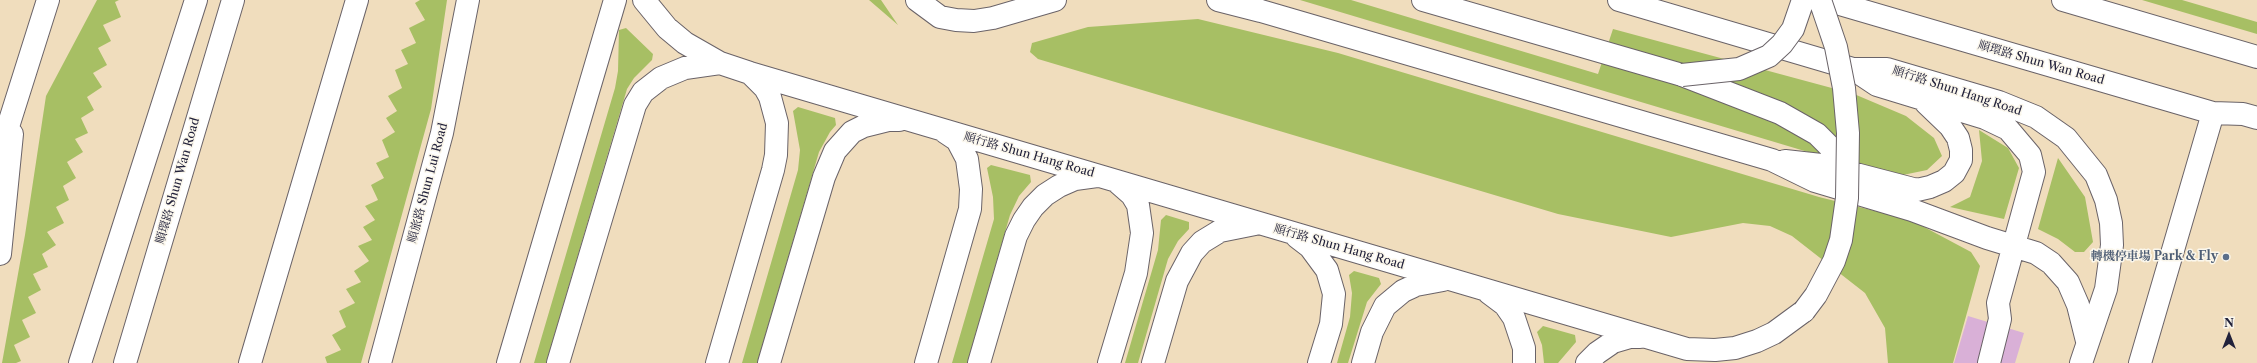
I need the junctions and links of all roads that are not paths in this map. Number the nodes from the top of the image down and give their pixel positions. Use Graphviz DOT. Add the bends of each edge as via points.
graph roads {
  1 [pos="48,0"];
  2 [pos="196,0"];
  3 [pos="233,0"];
  4 [pos="357,0"];
  5 [pos="615,0"];
  6 [pos="644,0"];
  7 [pos="917,0"];
  8 [pos="1055,0"];
  9 [pos="1218,0"];
  10 [pos="1423,0"];
  11 [pos="1619,0"];
  12 [pos="1803,0"];
  13 [pos="1820,0"];
  14 [pos="1826,0"];
  15 [pos="2063,0"];
  16 [pos="469,6"];
  17 [pos="2257,57"];
  18 [pos="720,63"];
  19 [pos="1853,69"];
  20 [pos="750,73"];
  21 [pos="1682,75"];
  22 [pos="1923,100"];
  23 [pos="15,108"];
  24 [pos="2213,113"];
  25 [pos="2257,118"];
  26 [pos="916,122"];
  27 [pos="939,129"];
  28 [pos="0,152"];
  29 [pos="1772,160"];
  30 [pos="1848,168"];
  31 [pos="1107,178"];
  32 [pos="1260,224"];
  33 [pos="1291,233"];
  34 [pos="2014,245"];
  35 [pos="0,254"];
  36 [pos="1452,280"];
  37 [pos="1479,288"];
  38 [pos="1648,338"];
  39 [pos="2088,341"];
  40 [pos="80,363"];
  41 [pos="125,363"];
  42 [pos="250,363"];
  43 [pos="380,363"];
  44 [pos="508,363"];
  45 [pos="558,363"];
  46 [pos="717,363"];
  47 [pos="768,363"];
  48 [pos="926,363"];
  49 [pos="979,363"];
  50 [pos="1110,363"];
  51 [pos="1153,363"];
  52 [pos="1320,363"];
  53 [pos="1363,363"];
  54 [pos="1524,363"];
  55 [pos="1587,363"];
  56 [pos="1989,363"];
  57 [pos="2082,363"];
  58 [pos="2140,363"];
  1 -- 23 [label="main road"];
  2 -- 40 [label="main road"];
  3 -- 41 [label="main road, 順環路 Shun Wan Road"];
  4 -- 42 [label="main road"];
  5 -- 44 [label="main road"];
  6 -- 18 [label="main road, 順行路 Shun Hang Road" via="667,28 702,54"];
  7 -- 8 [label="main road" via="940,16 974,21"];
  9 -- 29 [label="main road"];
  10 -- 21 [label="main road"];
  11 -- 19 [label="main road, 順行路 Shun Hang Road"];
  12 -- 21 [label="main road, bridge" via="1793,29 1769,56 1739,69"];
  13 -- 30 [label="main road, 順行路 Shun Hang Road, bridge" via="1836,47 1844,88"];
  14 -- 24 [label="main road, 順環路 Shun Wan Road"];
  15 -- 17 [label="main road"];
  16 -- 43 [label="main road, 順旅路 Shun Lui Road" via="442,133"];
  18 -- 20 [label="main road, 順行路 Shun Hang Road"];
  18 -- 45 [label="main road" via="685,68 661,78 643,92 635,105"];
  19 -- 22 [label="main road" via="1877,85"];
  19 -- 39 [label="main road, 順行路 Shun Hang Road" via="1887,69 1999,102 2036,117 2066,138 2082,156 2096,175 2106,200 2112,246 2106,289"];
  20 -- 26 [label="main road, 順行路 Shun Hang Road"];
  20 -- 46 [label="main road" via="770,98 777,123 776,156"];
  21 -- 30 [label="main road, bridge" via="1800,123 1817,134"];
  22 -- 29 [label="main road" via="1950,126 1958,138 1961,150 1961,160 1954,172 1930,188 1916,190 1821,165"];
  22 -- 34 [label="main road" via="1985,118 2008,129 2030,156 2034,172"];
  23 -- 28 [label="main road"];
  23 -- 35 [label="main road"];
  24 -- 25 [label="main road, 順環路 Shun Wan Road" via="2243,114"];
  24 -- 58 [label="main road"];
  26 -- 27 [label="main road, 順行路 Shun Hang Road"];
  26 -- 47 [label="main road" via="888,120 864,126 852,132 835,151 824,177"];
  27 -- 31 [label="main road, 順行路 Shun Hang Road"];
  27 -- 48 [label="main road" via="957,140 967,159 971,188 970,209"];
  29 -- 34 [label="main road" via="1815,181 1912,210 1987,238"];
  30 -- 38 [label="main road, 順行路 Shun Hang Road, bridge" via="1845,220 1834,261 1816,295 1804,311 1774,333 1735,348 1687,349"];
  31 -- 32 [label="main road, 順行路 Shun Hang Road"];
  31 -- 49 [label="main road" via="1075,180 1059,186 1045,195 1024,220 1016,236"];
  31 -- 50 [label="main road" via="1132,195 1138,205 1142,233 1136,273"];
  32 -- 33 [label="main road, 順行路 Shun Hang Road"];
  32 -- 51 [label="main road" via="1247,224 1220,231 1202,242 1192,254 1177,281"];
  33 -- 36 [label="main road, 順行路 Shun Hang Road"];
  33 -- 52 [label="main road" via="1310,247 1327,270 1332,283 1333,312"];
  34 -- 39 [label="main road" via="2051,262 2068,282 2078,305"];
  34 -- 56 [label="main road" via="1998,303 2000,319"];
  36 -- 37 [label="main road, 順行路 Shun Hang Road"];
  36 -- 53 [label="main road" via="1422,283 1393,299 1378,318"];
  37 -- 38 [label="main road, 順行路 Shun Hang Road"];
  37 -- 54 [label="main road" via="1505,305 1514,318 1524,348"];
  38 -- 55 [label="main road" via="1630,337 1613,342"];
  39 -- 57 [label="main road, 順行路 Shun Hang Road"];
}
